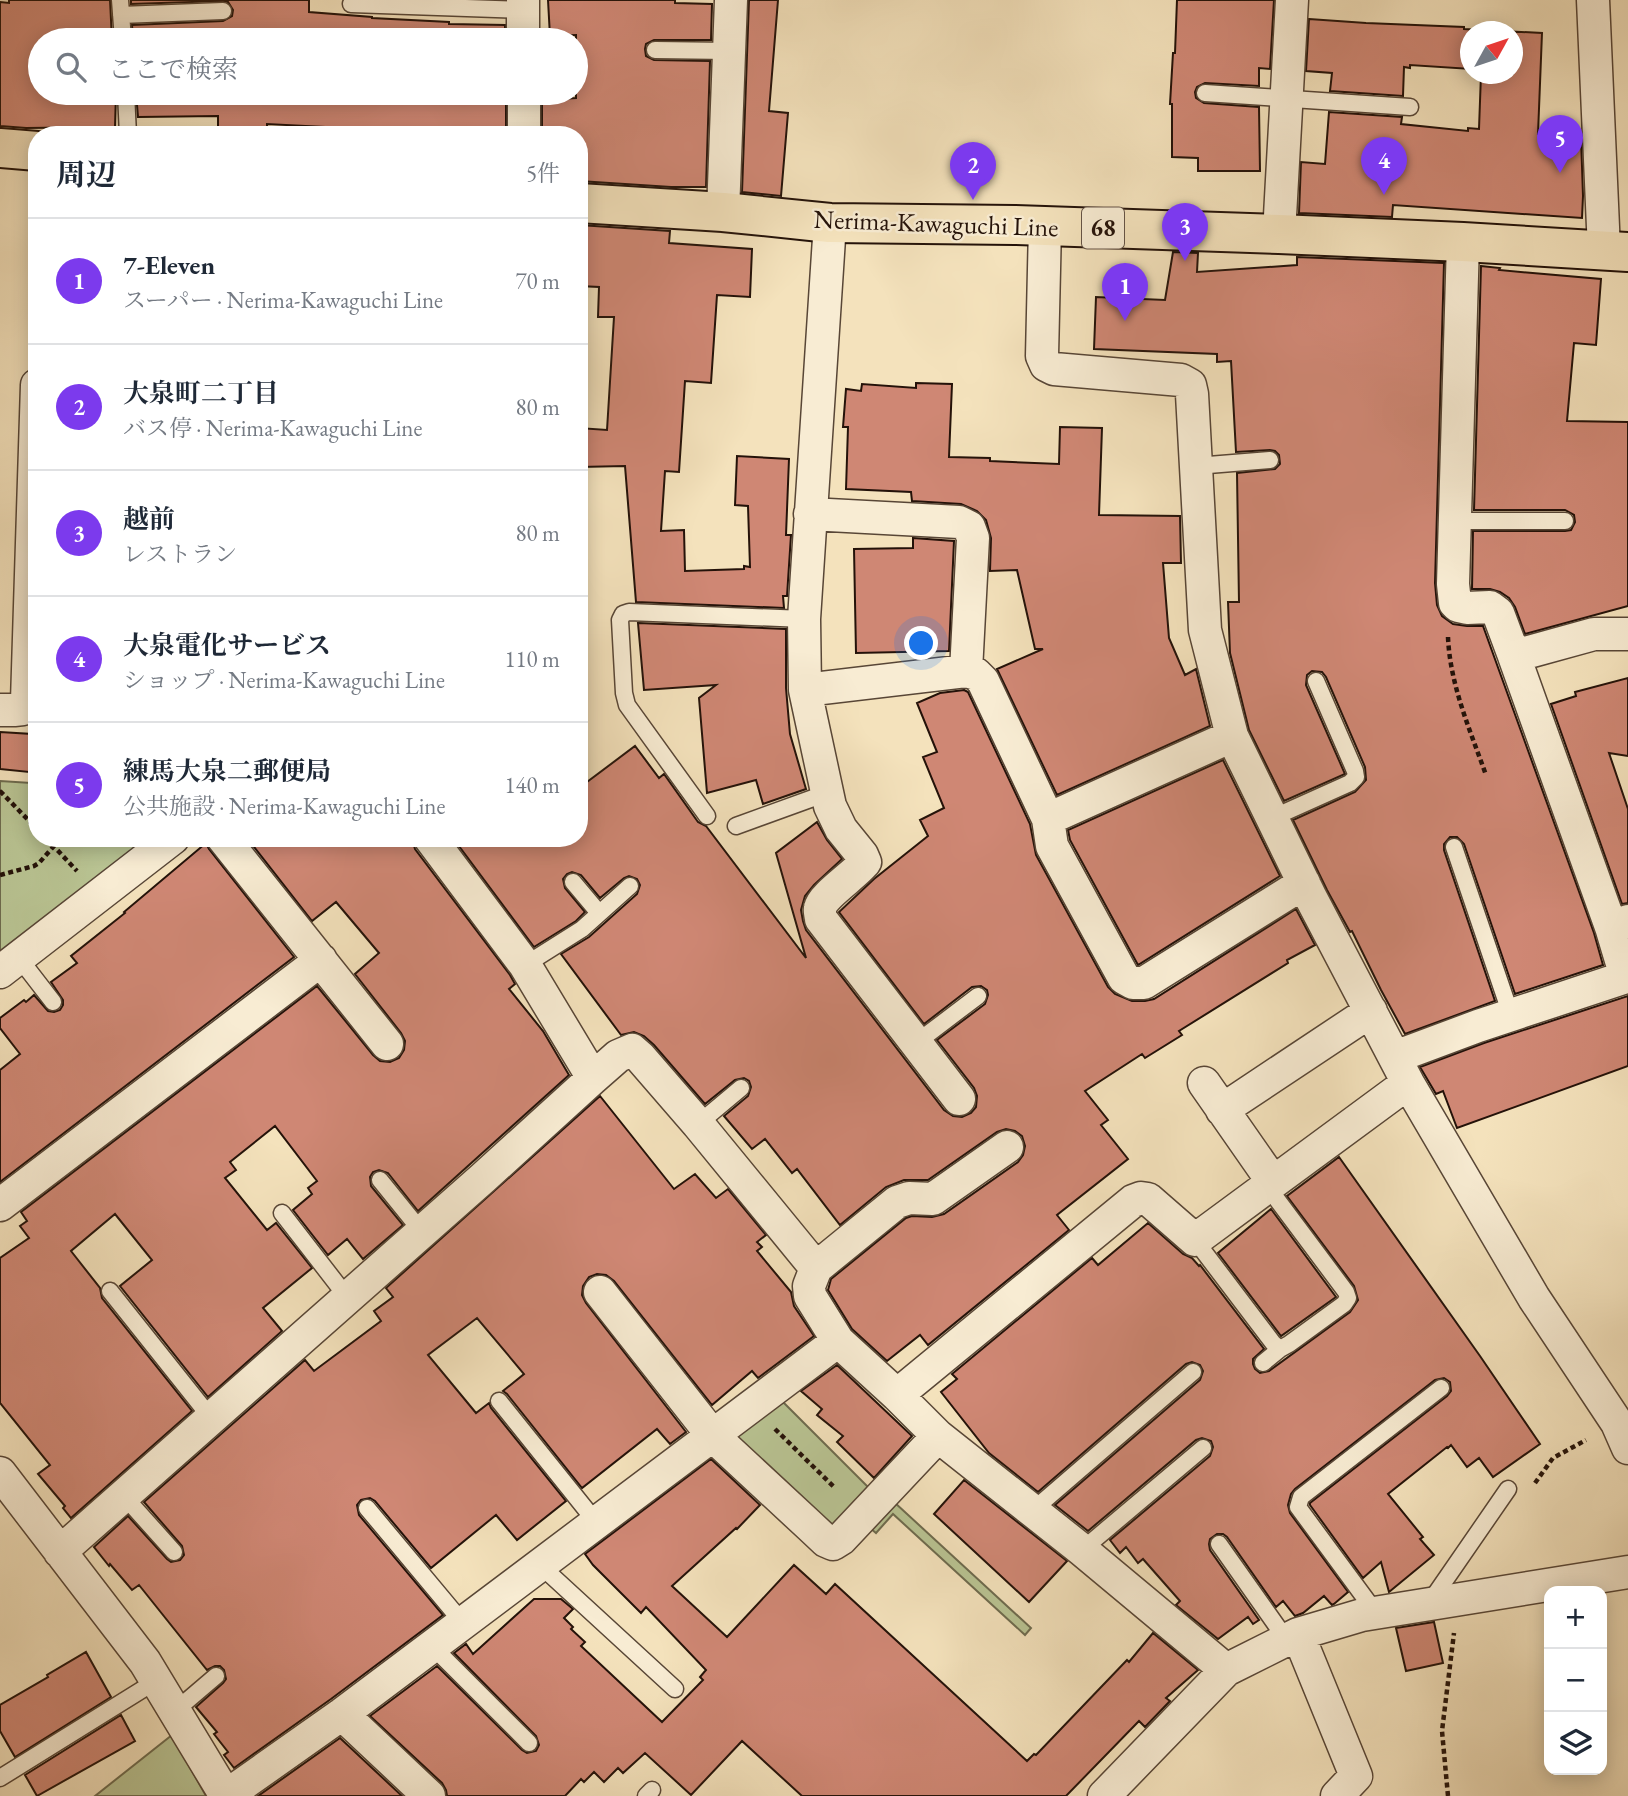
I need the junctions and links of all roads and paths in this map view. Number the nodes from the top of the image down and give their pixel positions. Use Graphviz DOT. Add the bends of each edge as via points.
graph roads {
  1 [pos="731,0"];
  2 [pos="1292,0"];
  3 [pos="1593,0"];
  4 [pos="351,4"];
  5 [pos="121,7"];
  6 [pos="223,11"];
  7 [pos="523,17"];
  8 [pos="122,28"];
  9 [pos="655,50"];
  10 [pos="729,51"];
  11 [pos="1205,93"];
  12 [pos="1287,98"];
  13 [pos="127,105"];
  14 [pos="524,105"];
  15 [pos="1410,107"];
  16 [pos="128,126"];
  17 [pos="524,126"];
  18 [pos="0,148"];
  19 [pos="28,151"];
  20 [pos="588,204"];
  21 [pos="723,212"];
  22 [pos="830,223"];
  23 [pos="1045,226"];
  24 [pos="1279,234"];
  25 [pos="1463,242"];
  26 [pos="1616,251"];
  27 [pos="1270,460"];
  28 [pos="1196,466"];
  29 [pos="810,514"];
  30 [pos="1454,521"];
  31 [pos="1565,521"];
  32 [pos="1455,603"];
  33 [pos="804,619"];
  34 [pos="1628,634"];
  35 [pos="1514,656"];
  36 [pos="28,670"];
  37 [pos="966,671"];
  38 [pos="1316,681"];
  39 [pos="805,690"];
  40 [pos="0,710"];
  41 [pos="1231,736"];
  42 [pos="1486,775"];
  43 [pos="0,793"];
  44 [pos="827,793"];
  45 [pos="707,816"];
  46 [pos="1272,818"];
  47 [pos="28,820"];
  48 [pos="1048,820"];
  49 [pos="736,826"];
  50 [pos="53,847"];
  51 [pos="55,847"];
  52 [pos="161,847"];
  53 [pos="230,847"];
  54 [pos="437,847"];
  55 [pos="1454,847"];
  56 [pos="0,876"];
  57 [pos="69,879"];
  58 [pos="573,882"];
  59 [pos="1304,883"];
  60 [pos="630,886"];
  61 [pos="599,913"];
  62 [pos="1620,924"];
  63 [pos="321,960"];
  64 [pos="10,965"];
  65 [pos="524,965"];
  66 [pos="1627,979"];
  67 [pos="978,996"];
  68 [pos="53,1002"];
  69 [pos="1371,1011"];
  70 [pos="1511,1015"];
  71 [pos="916,1043"];
  72 [pos="387,1044"];
  73 [pos="1401,1070"];
  74 [pos="593,1078"];
  75 [pos="1204,1083"];
  76 [pos="741,1088"];
  77 [pos="959,1099"];
  78 [pos="1223,1110"];
  79 [pos="698,1124"];
  80 [pos="1007,1147"];
  81 [pos="380,1180"];
  82 [pos="1270,1184"];
  83 [pos="0,1205"];
  84 [pos="282,1213"];
  85 [pos="422,1232"];
  86 [pos="1195,1240"];
  87 [pos="816,1268"];
  88 [pos="110,1291"];
  89 [pos="600,1292"];
  90 [pos="347,1297"];
  91 [pos="838,1341"];
  92 [pos="1280,1349"];
  93 [pos="1263,1363"];
  94 [pos="1194,1372"];
  95 [pos="1441,1388"];
  96 [pos="897,1395"];
  97 [pos="499,1401"];
  98 [pos="752,1406"];
  99 [pos="211,1418"];
  100 [pos="713,1436"];
  101 [pos="938,1436"];
  102 [pos="1203,1448"];
  103 [pos="1628,1448"];
  104 [pos="0,1473"];
  105 [pos="835,1488"];
  106 [pos="1508,1489"];
  107 [pos="123,1495"];
  108 [pos="367,1508"];
  109 [pos="1032,1511"];
  110 [pos="596,1522"];
  111 [pos="1219,1544"];
  112 [pos="1082,1550"];
  113 [pos="60,1552"];
  114 [pos="174,1552"];
  115 [pos="540,1565"];
  116 [pos="1628,1572"];
  117 [pos="1428,1604"];
  118 [pos="1376,1613"];
  119 [pos="463,1623"];
  120 [pos="1292,1637"];
  121 [pos="432,1646"];
  122 [pos="1226,1670"];
  123 [pos="216,1676"];
  124 [pos="156,1681"];
  125 [pos="675,1689"];
  126 [pos="175,1711"];
  127 [pos="342,1714"];
  128 [pos="529,1743"];
  129 [pos="0,1778"];
  130 [pos="226,1796"];
  131 [pos="429,1796"];
  132 [pos="1104,1796"];
  133 [pos="1337,1796"];
  1 -- 10 [label="street"];
  2 -- 12 [label="street"];
  3 -- 26 [label="street"];
  4 -- 7 [label="lane"];
  5 -- 6 [label="lane"];
  5 -- 8 [label="lane"];
  9 -- 10 [label="lane"];
  10 -- 21 [label="street"];
  11 -- 12 [label="lane"];
  12 -- 15 [label="lane"];
  12 -- 24 [label="street"];
  13 -- 16 [label="lane"];
  14 -- 17 [label="street"];
  18 -- 19 [label="main road"];
  20 -- 21 [label="main road, Nerima-Kawaguchi Line / 68"];
  21 -- 22 [label="main road, Nerima-Kawaguchi Line / 68"];
  22 -- 23 [label="main road, Nerima-Kawaguchi Line / 68"];
  22 -- 29 [label="street"];
  23 -- 24 [label="main road, Nerima-Kawaguchi Line / 68"];
  23 -- 28 [label="street" via="1042,356 1046,365 1181,380 1190,385"];
  24 -- 25 [label="main road, Nerima-Kawaguchi Line / 68"];
  25 -- 26 [label="main road, Nerima-Kawaguchi Line / 68"];
  25 -- 30 [label="street"];
  27 -- 28 [label="lane"];
  28 -- 41 [label="street" via="1205,630"];
  29 -- 33 [label="street"];
  29 -- 37 [label="street" via="959,522 969,527 973,538"];
  30 -- 31 [label="lane"];
  30 -- 32 [label="street"];
  32 -- 35 [label="street" via="1467,608 1490,607 1499,613"];
  32 -- 42 [label="path" via="1448,624 1449,662"];
  33 -- 39 [label="street"];
  33 -- 45 [label="lane" via="622,614 627,705"];
  34 -- 35 [label="street" via="1594,634"];
  35 -- 62 [label="street"];
  36 -- 40 [label="street" via="23,709"];
  37 -- 39 [label="street"];
  37 -- 48 [label="street" via="983,681"];
  38 -- 46 [label="lane" via="1356,777"];
  39 -- 44 [label="street"];
  41 -- 46 [label="street"];
  41 -- 48 [label="street"];
  43 -- 47 [label="path"];
  44 -- 49 [label="lane"];
  44 -- 71 [label="street" via="835,819 865,862 824,900 819,908 821,919"];
  46 -- 59 [label="street"];
  48 -- 59 [label="street" via="1052,846 1124,978 1133,983 1144,983"];
  50 -- 56 [label="path" via="34,866"];
  51 -- 57 [label="path" via="78,872"];
  52 -- 64 [label="street"];
  53 -- 63 [label="street"];
  54 -- 65 [label="street"];
  55 -- 70 [label="lane"];
  58 -- 61 [label="lane"];
  59 -- 69 [label="street"];
  60 -- 61 [label="lane"];
  61 -- 65 [label="lane"];
  62 -- 66 [label="street"];
  63 -- 72 [label="street"];
  63 -- 83 [label="street"];
  64 -- 68 [label="lane"];
  65 -- 74 [label="street"];
  66 -- 70 [label="street"];
  67 -- 71 [label="lane"];
  69 -- 73 [label="street"];
  69 -- 78 [label="street"];
  70 -- 73 [label="street"];
  71 -- 77 [label="street"];
  73 -- 82 [label="street"];
  73 -- 103 [label="street"];
  74 -- 79 [label="street" via="632,1050"];
  74 -- 85 [label="street"];
  75 -- 78 [label="street"];
  76 -- 79 [label="lane"];
  78 -- 82 [label="street"];
  79 -- 87 [label="street"];
  80 -- 87 [label="street" via="933,1199 897,1202"];
  81 -- 85 [label="lane"];
  82 -- 86 [label="street"];
  82 -- 92 [label="lane" via="1348,1298"];
  84 -- 90 [label="lane"];
  85 -- 90 [label="street"];
  86 -- 92 [label="lane"];
  86 -- 96 [label="street" via="1148,1199 1133,1201"];
  87 -- 91 [label="street" via="810,1296"];
  88 -- 99 [label="lane"];
  89 -- 100 [label="street"];
  90 -- 99 [label="street"];
  91 -- 96 [label="street"];
  91 -- 98 [label="street"];
  92 -- 93 [label="lane"];
  94 -- 109 [label="lane"];
  95 -- 118 [label="lane" via="1301,1497 1297,1507"];
  96 -- 101 [label="street"];
  97 -- 110 [label="lane"];
  98 -- 100 [label="street"];
  98 -- 105 [label="path"];
  99 -- 107 [label="street"];
  100 -- 101 [label="street" via="833,1544"];
  100 -- 110 [label="street"];
  101 -- 109 [label="street"];
  102 -- 112 [label="lane"];
  104 -- 113 [label="street"];
  106 -- 117 [label="lane"];
  107 -- 113 [label="street"];
  107 -- 114 [label="lane"];
  108 -- 119 [label="lane"];
  109 -- 112 [label="street"];
  110 -- 115 [label="street"];
  111 -- 120 [label="lane"];
  112 -- 122 [label="street"];
  113 -- 124 [label="street"];
  115 -- 119 [label="street"];
  115 -- 125 [label="lane"];
  116 -- 117 [label="street"];
  117 -- 118 [label="street"];
  118 -- 120 [label="street"];
  119 -- 121 [label="street"];
  120 -- 122 [label="street"];
  120 -- 133 [label="street" via="1356,1776"];
  121 -- 127 [label="street"];
  121 -- 128 [label="lane"];
  122 -- 132 [label="street"];
  123 -- 126 [label="lane"];
  124 -- 126 [label="street"];
  124 -- 129 [label="lane"];
  126 -- 130 [label="street"];
  127 -- 130 [label="street"];
  127 -- 131 [label="street"];
}
